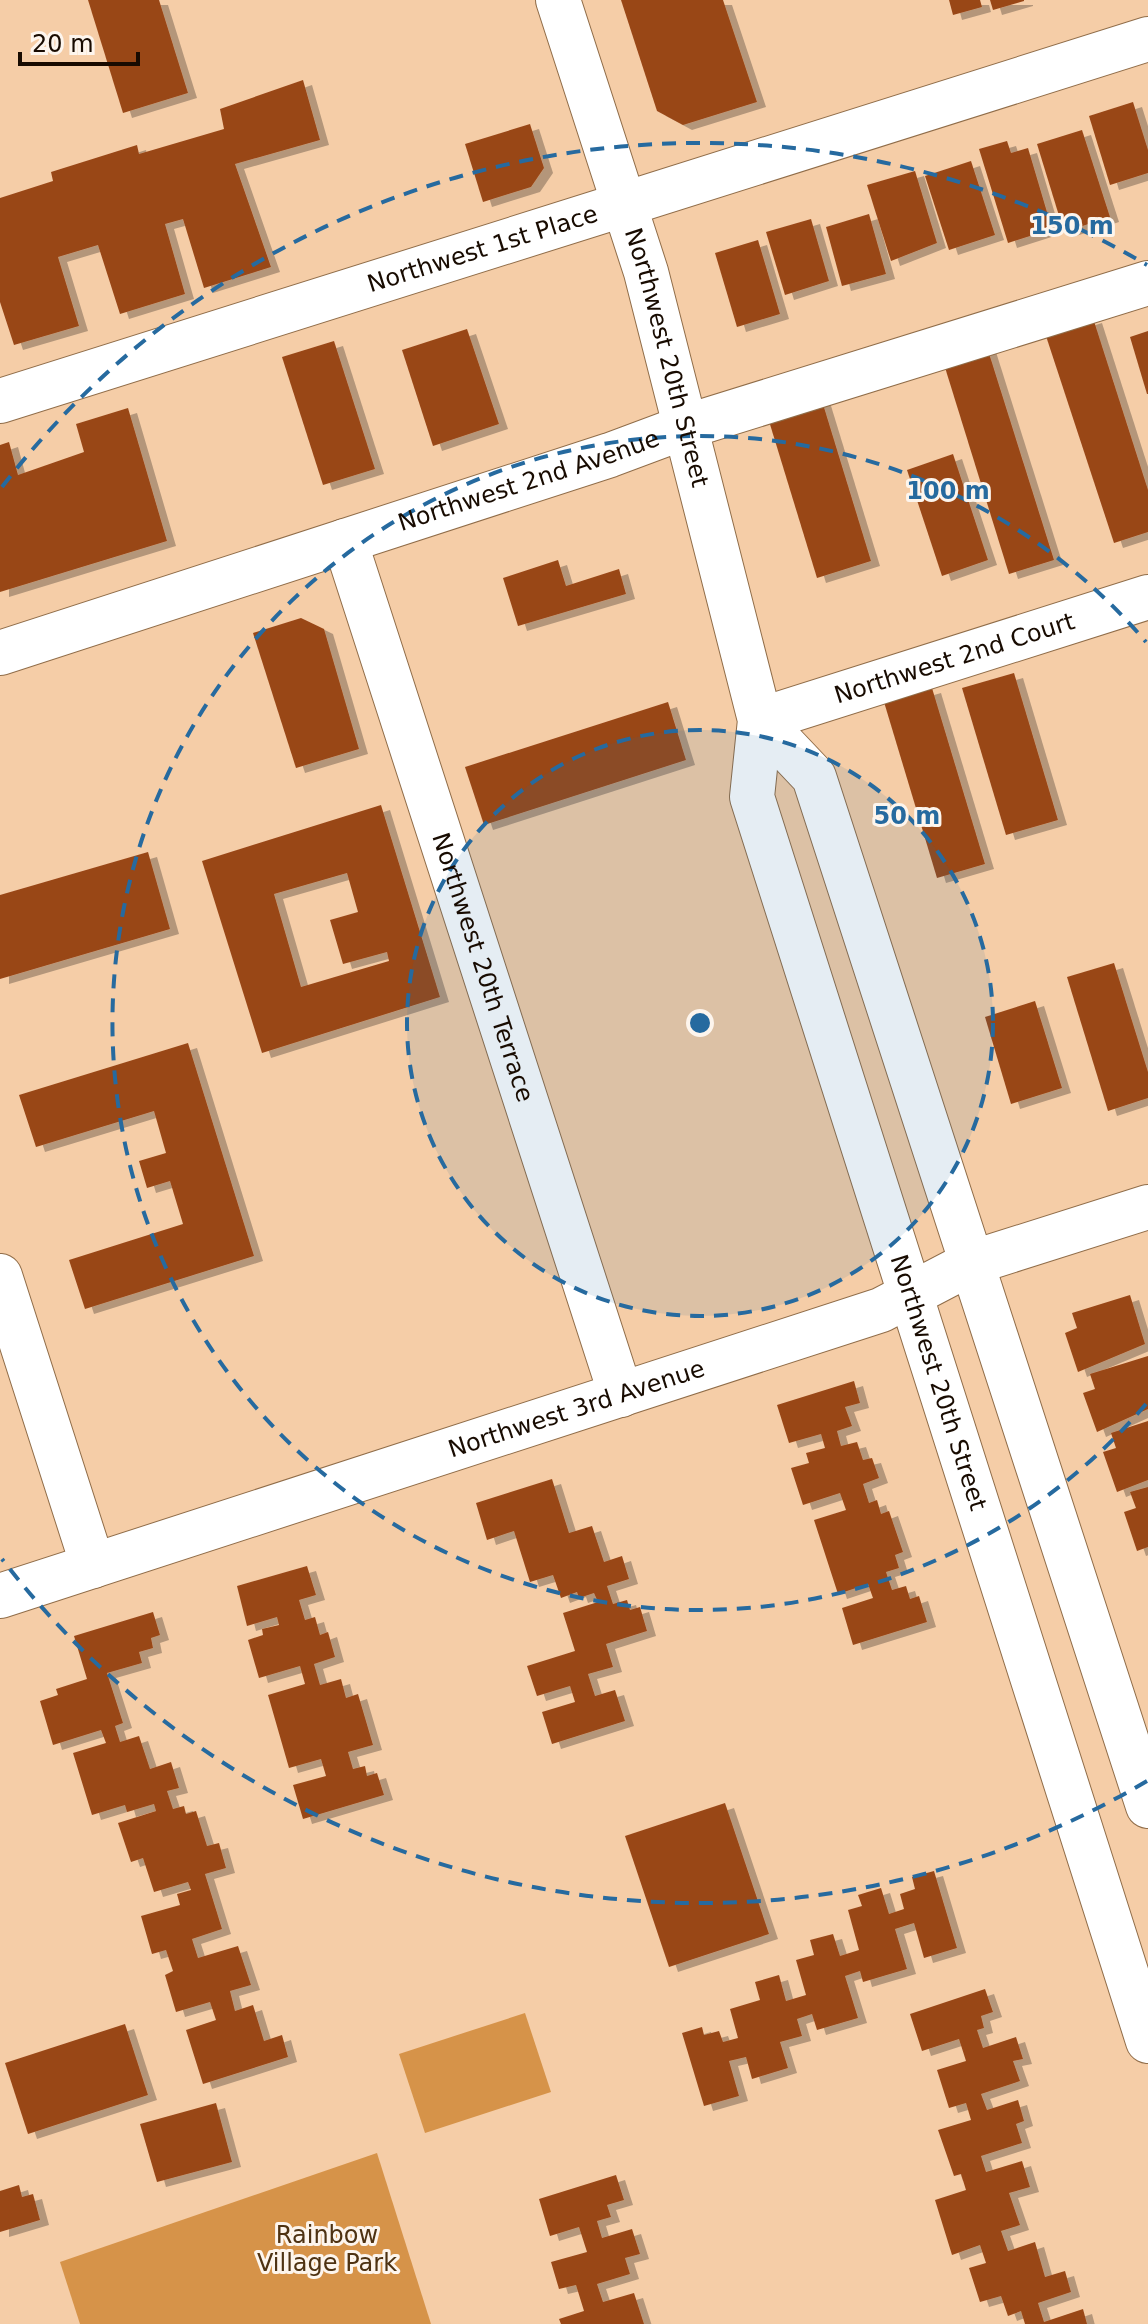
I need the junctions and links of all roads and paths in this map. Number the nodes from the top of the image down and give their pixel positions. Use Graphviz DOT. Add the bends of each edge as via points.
graph roads {
  1 [pos="558,0"];
  2 [pos="1148,39"];
  3 [pos="625,204"];
  4 [pos="1148,283"];
  5 [pos="0,401"];
  6 [pos="685,427"];
  7 [pos="345,541"];
  8 [pos="1148,597"];
  9 [pos="0,653"];
  10 [pos="760,720"];
  11 [pos="1148,1207"];
  12 [pos="971,1263"];
  13 [pos="0,1276"];
  14 [pos="909,1295"];
  15 [pos="621,1395"];
  16 [pos="93,1566"];
  17 [pos="0,1596"];
  18 [pos="1148,1806"];
  19 [pos="1148,2041"];
  1 -- 3 [label="street, Northwest 20th Street"];
  2 -- 3 [label="street, Northwest 1st Place"];
  3 -- 5 [label="street, Northwest 1st Place"];
  3 -- 6 [label="street, Northwest 20th Street"];
  4 -- 6 [label="street, Northwest 2nd Avenue"];
  6 -- 7 [label="street, Northwest 2nd Avenue"];
  6 -- 10 [label="street, Northwest 20th Street"];
  7 -- 9 [label="street, Northwest 2nd Avenue"];
  7 -- 15 [label="street, Northwest 20th Terrace"];
  8 -- 10 [label="street, Northwest 2nd Court"];
  10 -- 12 [label="street, Northwest 20th Street" via="814,777"];
  10 -- 14 [label="street, Northwest 20th Street" via="752,797"];
  11 -- 12 [label="street, Northwest 3rd Avenue"];
  12 -- 14 [label="street, Northwest 3rd Avenue"];
  12 -- 18 [label="street, Northwest 20th Street"];
  13 -- 16 [label="street"];
  14 -- 15 [label="street, Northwest 3rd Avenue" via="881,1310"];
  14 -- 19 [label="street, Northwest 20th Street"];
  15 -- 16 [label="street, Northwest 3rd Avenue"];
  16 -- 17 [label="street, Northwest 3rd Avenue"];
}
